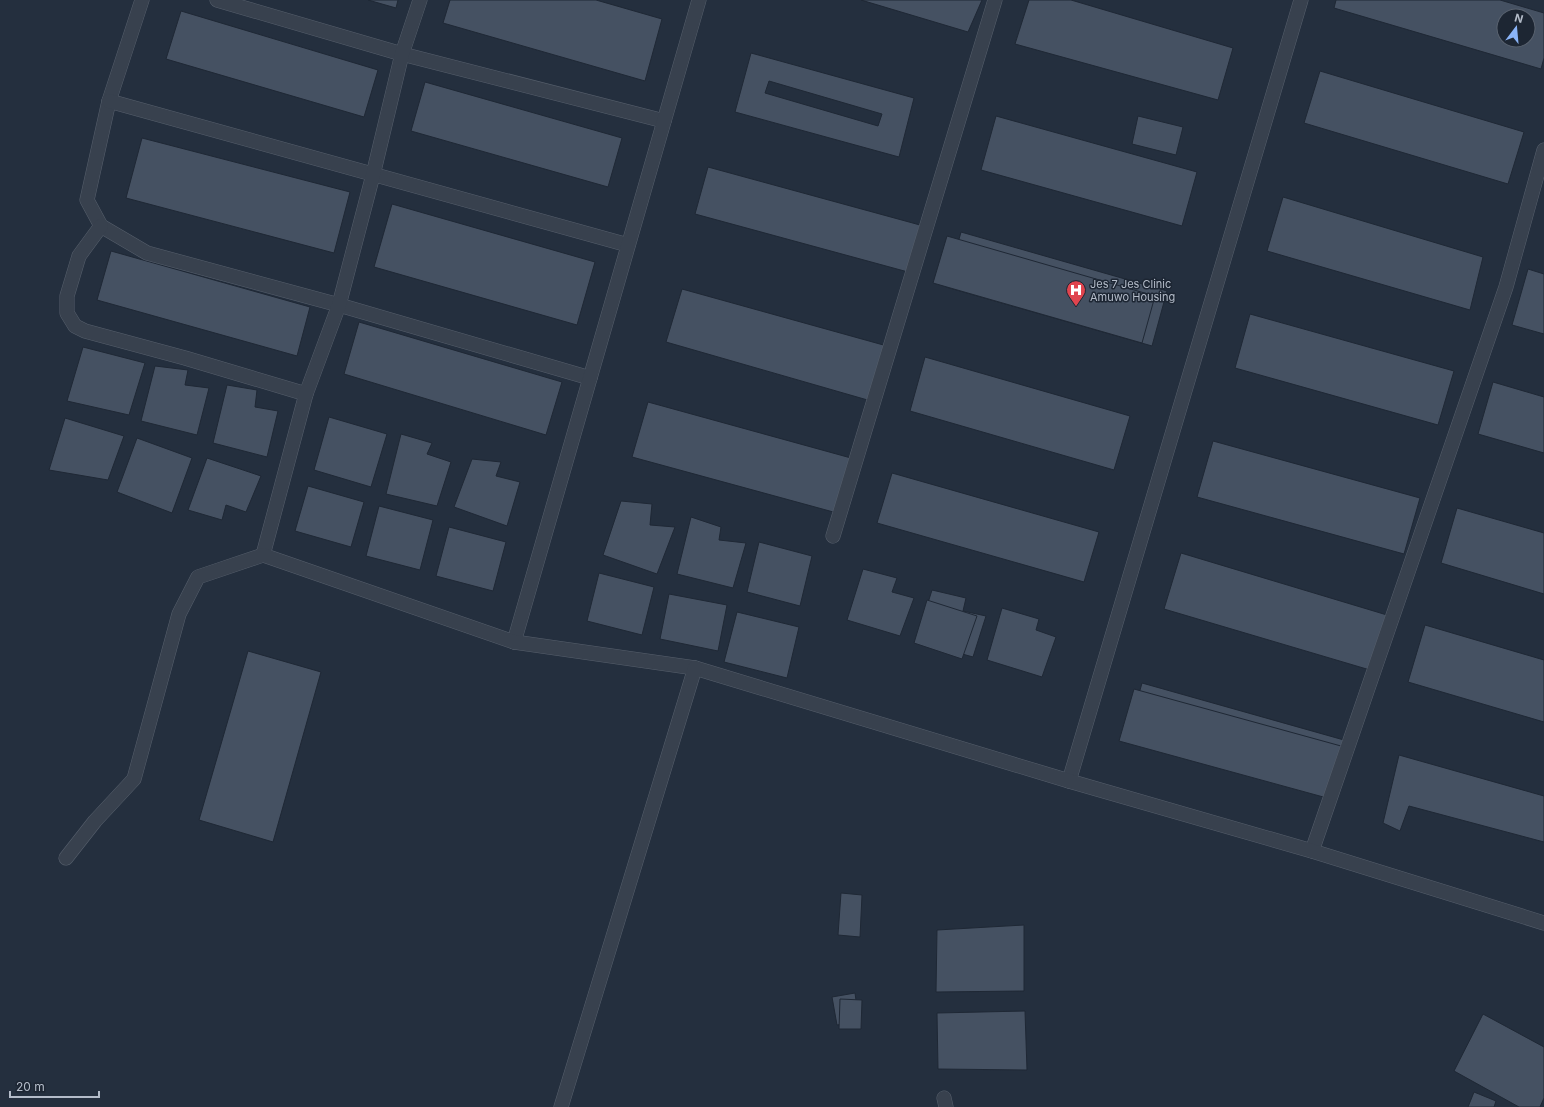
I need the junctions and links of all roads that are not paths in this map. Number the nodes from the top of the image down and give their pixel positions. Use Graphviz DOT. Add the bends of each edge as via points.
graph roads {
  1 [pos="142,0"];
  2 [pos="217,0"];
  3 [pos="420,0"];
  4 [pos="699,0"];
  5 [pos="994,0"];
  6 [pos="1301,0"];
  7 [pos="402,54"];
  8 [pos="109,101"];
  9 [pos="664,121"];
  10 [pos="1544,150"];
  11 [pos="373,175"];
  12 [pos="101,226"];
  13 [pos="628,245"];
  14 [pos="339,305"];
  15 [pos="590,378"];
  16 [pos="306,394"];
  17 [pos="832,536"];
  18 [pos="263,555"];
  19 [pos="514,642"];
  20 [pos="695,668"];
  21 [pos="1069,781"];
  22 [pos="1312,851"];
  23 [pos="66,858"];
  24 [pos="1544,923"];
  25 [pos="561,1107"];
  1 -- 8 [label="lane"];
  2 -- 7 [label="lane"];
  3 -- 7 [label="lane"];
  4 -- 9 [label="lane"];
  5 -- 17 [label="lane"];
  6 -- 21 [label="lane"];
  7 -- 9 [label="lane"];
  7 -- 11 [label="lane"];
  8 -- 11 [label="lane"];
  8 -- 12 [label="lane" via="87,200"];
  9 -- 13 [label="lane"];
  10 -- 22 [label="lane" via="1506,287"];
  11 -- 13 [label="lane"];
  11 -- 14 [label="lane"];
  12 -- 14 [label="lane" via="147,253"];
  12 -- 16 [label="lane" via="79,256 67,296 67,313 75,326 85,332"];
  13 -- 15 [label="lane"];
  14 -- 15 [label="lane"];
  14 -- 16 [label="lane"];
  15 -- 19 [label="lane"];
  16 -- 18 [label="lane"];
  18 -- 19 [label="lane"];
  18 -- 23 [label="lane" via="198,577 179,614 134,779 95,821"];
  19 -- 20 [label="lane"];
  20 -- 21 [label="lane"];
  20 -- 25 [label="lane"];
  21 -- 22 [label="lane"];
  22 -- 24 [label="lane"];
}
